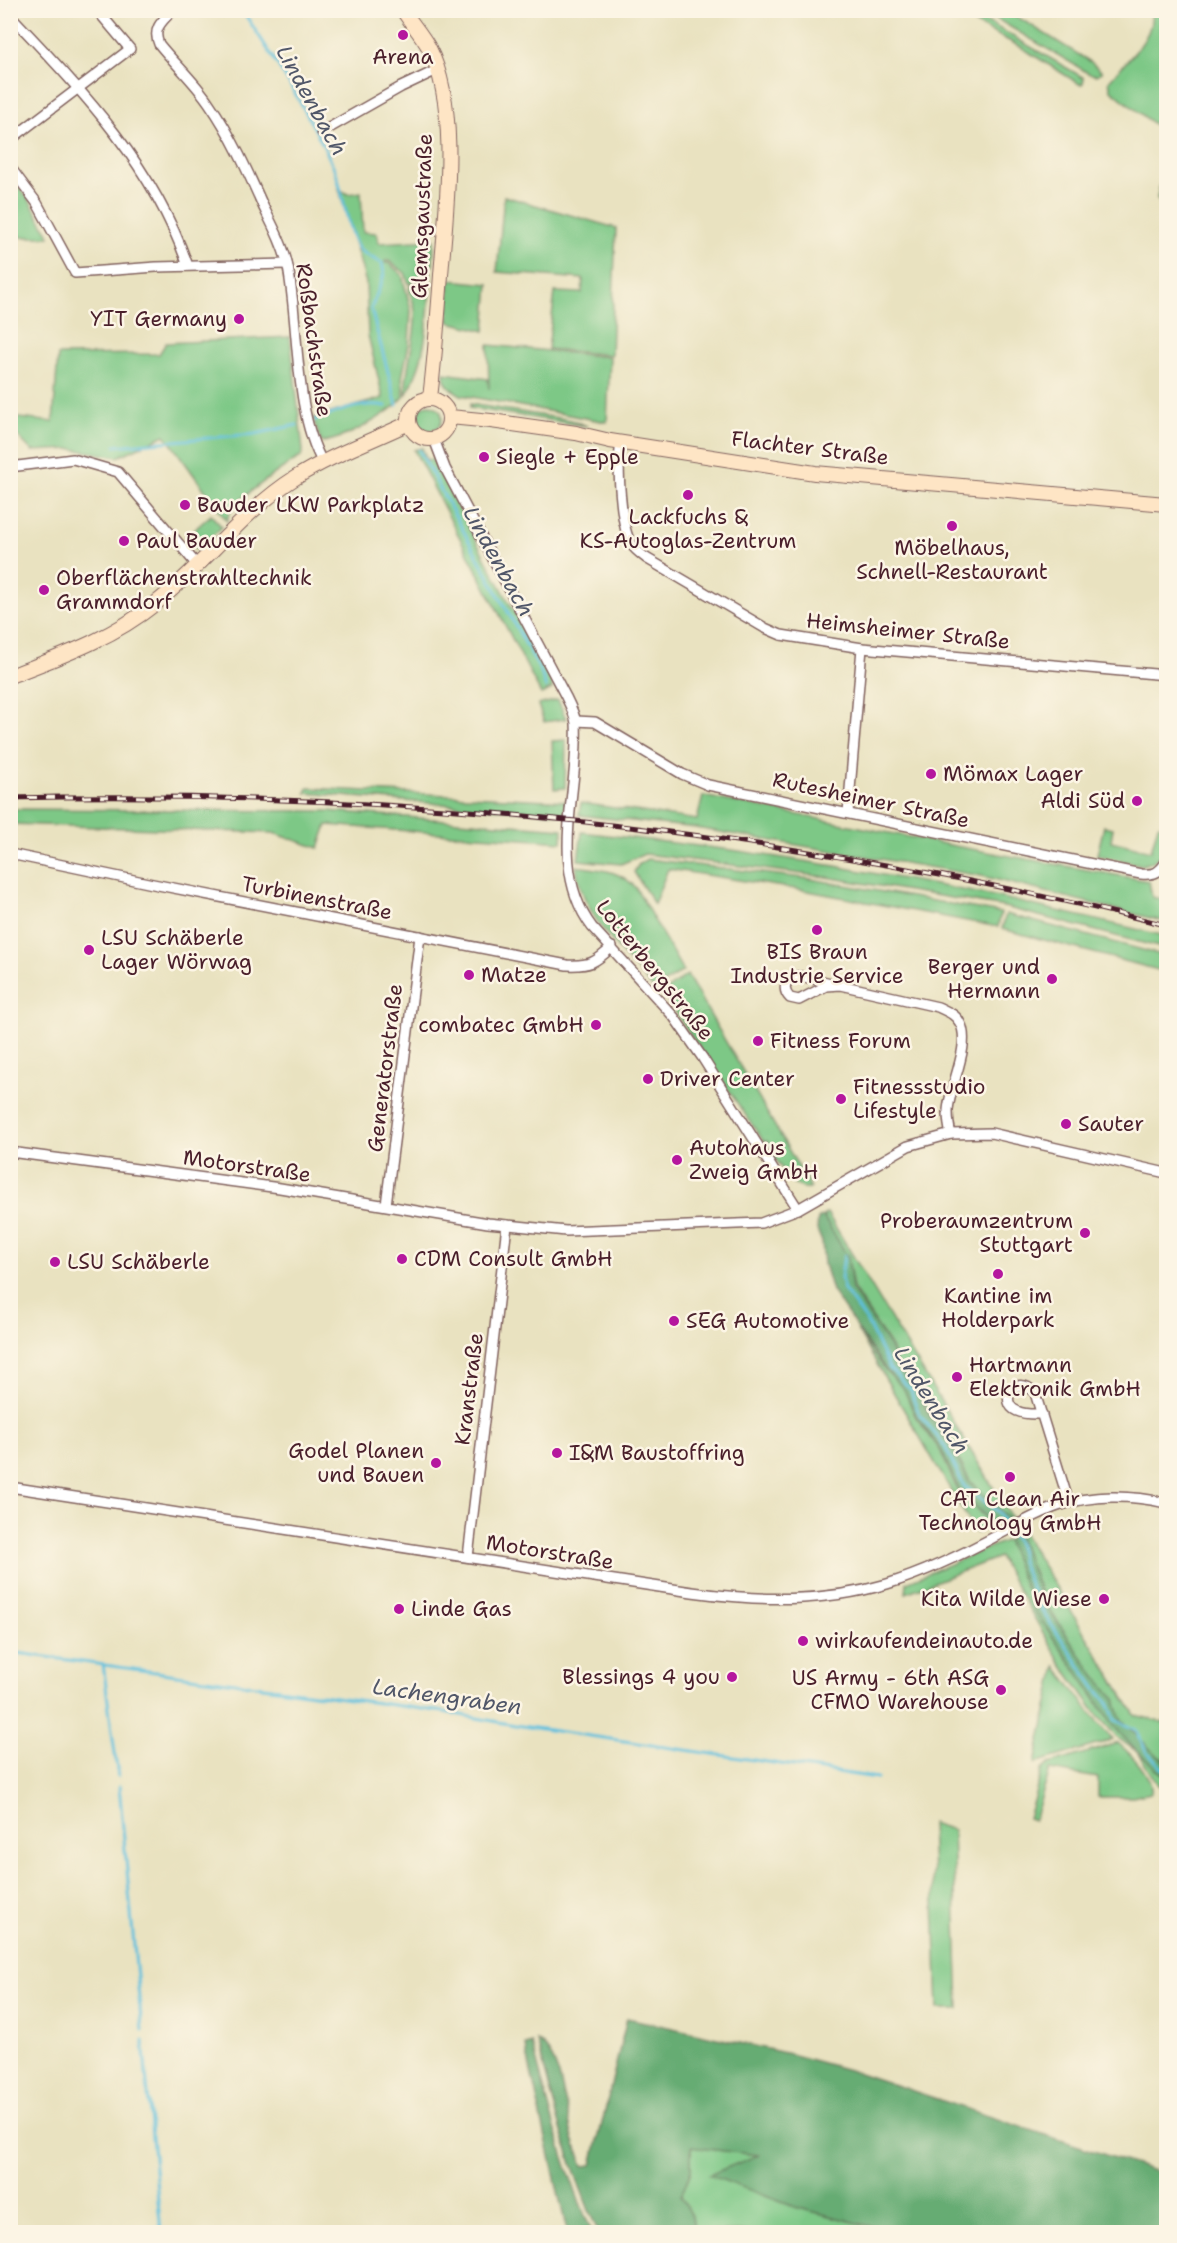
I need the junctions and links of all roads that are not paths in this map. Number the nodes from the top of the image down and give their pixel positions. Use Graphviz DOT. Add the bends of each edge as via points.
graph roads {
  1 [pos="98,10"];
  2 [pos="172,10"];
  3 [pos="403,10"];
  4 [pos="10,15"];
  5 [pos="437,70"];
  6 [pos="79,88"];
  7 [pos="322,132"];
  8 [pos="10,140"];
  9 [pos="10,167"];
  10 [pos="287,264"];
  11 [pos="189,266"];
  12 [pos="430,399"];
  13 [pos="450,417"];
  14 [pos="409,423"];
  15 [pos="434,439"];
  16 [pos="621,442"];
  17 [pos="323,463"];
  18 [pos="10,467"];
  19 [pos="1167,504"];
  20 [pos="197,565"];
  21 [pos="862,648"];
  22 [pos="1167,675"];
  23 [pos="10,676"];
  24 [pos="576,721"];
  25 [pos="848,813"];
  26 [pos="10,854"];
  27 [pos="1167,862"];
  28 [pos="420,936"];
  29 [pos="612,947"];
  30 [pos="840,985"];
  31 [pos="951,1134"];
  32 [pos="10,1152"];
  33 [pos="1167,1173"];
  34 [pos="386,1205"];
  35 [pos="798,1209"];
  36 [pos="507,1226"];
  37 [pos="1042,1414"];
  38 [pos="10,1487"];
  39 [pos="1070,1503"];
  40 [pos="1167,1503"];
  41 [pos="468,1557"];
  1 -- 6 [label="street" via="130,49"];
  2 -- 10 [label="street, Roßbachstraße" via="155,36 209,102 239,151"];
  3 -- 5 [label="main road, Glemsgaustraße" via="429,48"];
  4 -- 6 [label="street"];
  5 -- 7 [label="street"];
  5 -- 12 [label="main road, Glemsgaustraße" via="449,140"];
  6 -- 8 [label="street"];
  6 -- 11 [label="street" via="129,150 154,190"];
  9 -- 11 [label="street" via="37,203 75,273"];
  10 -- 11 [label="street"];
  10 -- 17 [label="street, Roßbachstraße" via="308,427"];
  12 -- 13 [label="main road" via="445,406"];
  12 -- 14 [label="main road" via="414,406"];
  13 -- 15 [label="main road" via="446,431"];
  13 -- 16 [label="main road, Flachter Straße"];
  14 -- 15 [label="main road" via="418,436"];
  14 -- 17 [label="main road"];
  15 -- 24 [label="street, Lotterbergstraße" via="445,468"];
  16 -- 19 [label="main road, Flachter Straße" via="814,473"];
  16 -- 21 [label="street, Heimsheimer Straße" via="619,475 626,532 640,554 765,628"];
  17 -- 20 [label="main road" via="264,502"];
  18 -- 20 [label="street" via="74,459 118,472"];
  20 -- 23 [label="main road" via="158,602 111,634"];
  21 -- 22 [label="street, Heimsheimer Straße"];
  21 -- 25 [label="street"];
  24 -- 25 [label="street, Rutesheimer Straße" via="604,726 682,774 708,785"];
  24 -- 29 [label="street, Lotterbergstraße" via="570,877 584,915"];
  25 -- 27 [label="street, Rutesheimer Straße" via="1141,874 1153,875"];
  26 -- 28 [label="street, Turbinenstraße"];
  28 -- 29 [label="street, Turbinenstraße" via="567,965 596,962"];
  28 -- 34 [label="street, Generatorstraße"];
  29 -- 35 [label="street, Lotterbergstraße" via="674,1017"];
  30 -- 30 [label="street" via="795,976 787,980 785,989 790,998 799,1000 826,986"];
  30 -- 31 [label="street" via="938,1007 957,1018 963,1029 963,1042 948,1110"];
  31 -- 33 [label="street, Motorstraße" via="991,1133"];
  31 -- 35 [label="street, Motorstraße" via="908,1146"];
  32 -- 34 [label="street, Motorstraße"];
  34 -- 36 [label="street, Motorstraße"];
  35 -- 36 [label="street, Motorstraße" via="761,1223 566,1231"];
  36 -- 41 [label="street, Kranstraße"];
  37 -- 39 [label="street"];
  38 -- 41 [label="street, Motorstraße"];
  39 -- 40 [label="street, Motorstraße" via="1116,1497"];
  39 -- 41 [label="street, Motorstraße" via="889,1583 856,1592 793,1599 725,1596"];
}
